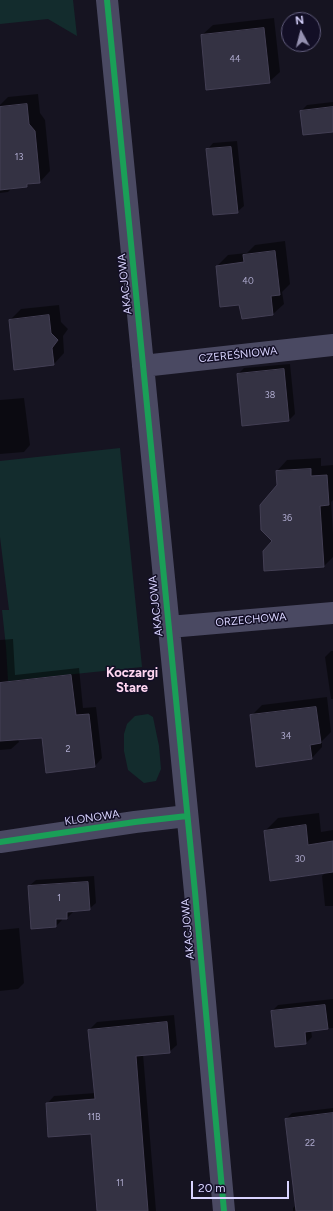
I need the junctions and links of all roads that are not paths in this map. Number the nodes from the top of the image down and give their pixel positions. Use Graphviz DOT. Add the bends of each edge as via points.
graph roads {
  1 [pos="107,0"];
  2 [pos="333,346"];
  3 [pos="143,366"];
  4 [pos="333,612"];
  5 [pos="169,627"];
  6 [pos="187,816"];
  7 [pos="0,842"];
  8 [pos="224,1211"];
  1 -- 3 [label="street, AKACJOWA"];
  2 -- 3 [label="street, CZEREŚNIOWA"];
  3 -- 5 [label="street, AKACJOWA"];
  4 -- 5 [label="street, ORZECHOWA"];
  5 -- 6 [label="street, AKACJOWA"];
  6 -- 7 [label="street, KLONOWA"];
  6 -- 8 [label="street, AKACJOWA"];
}
